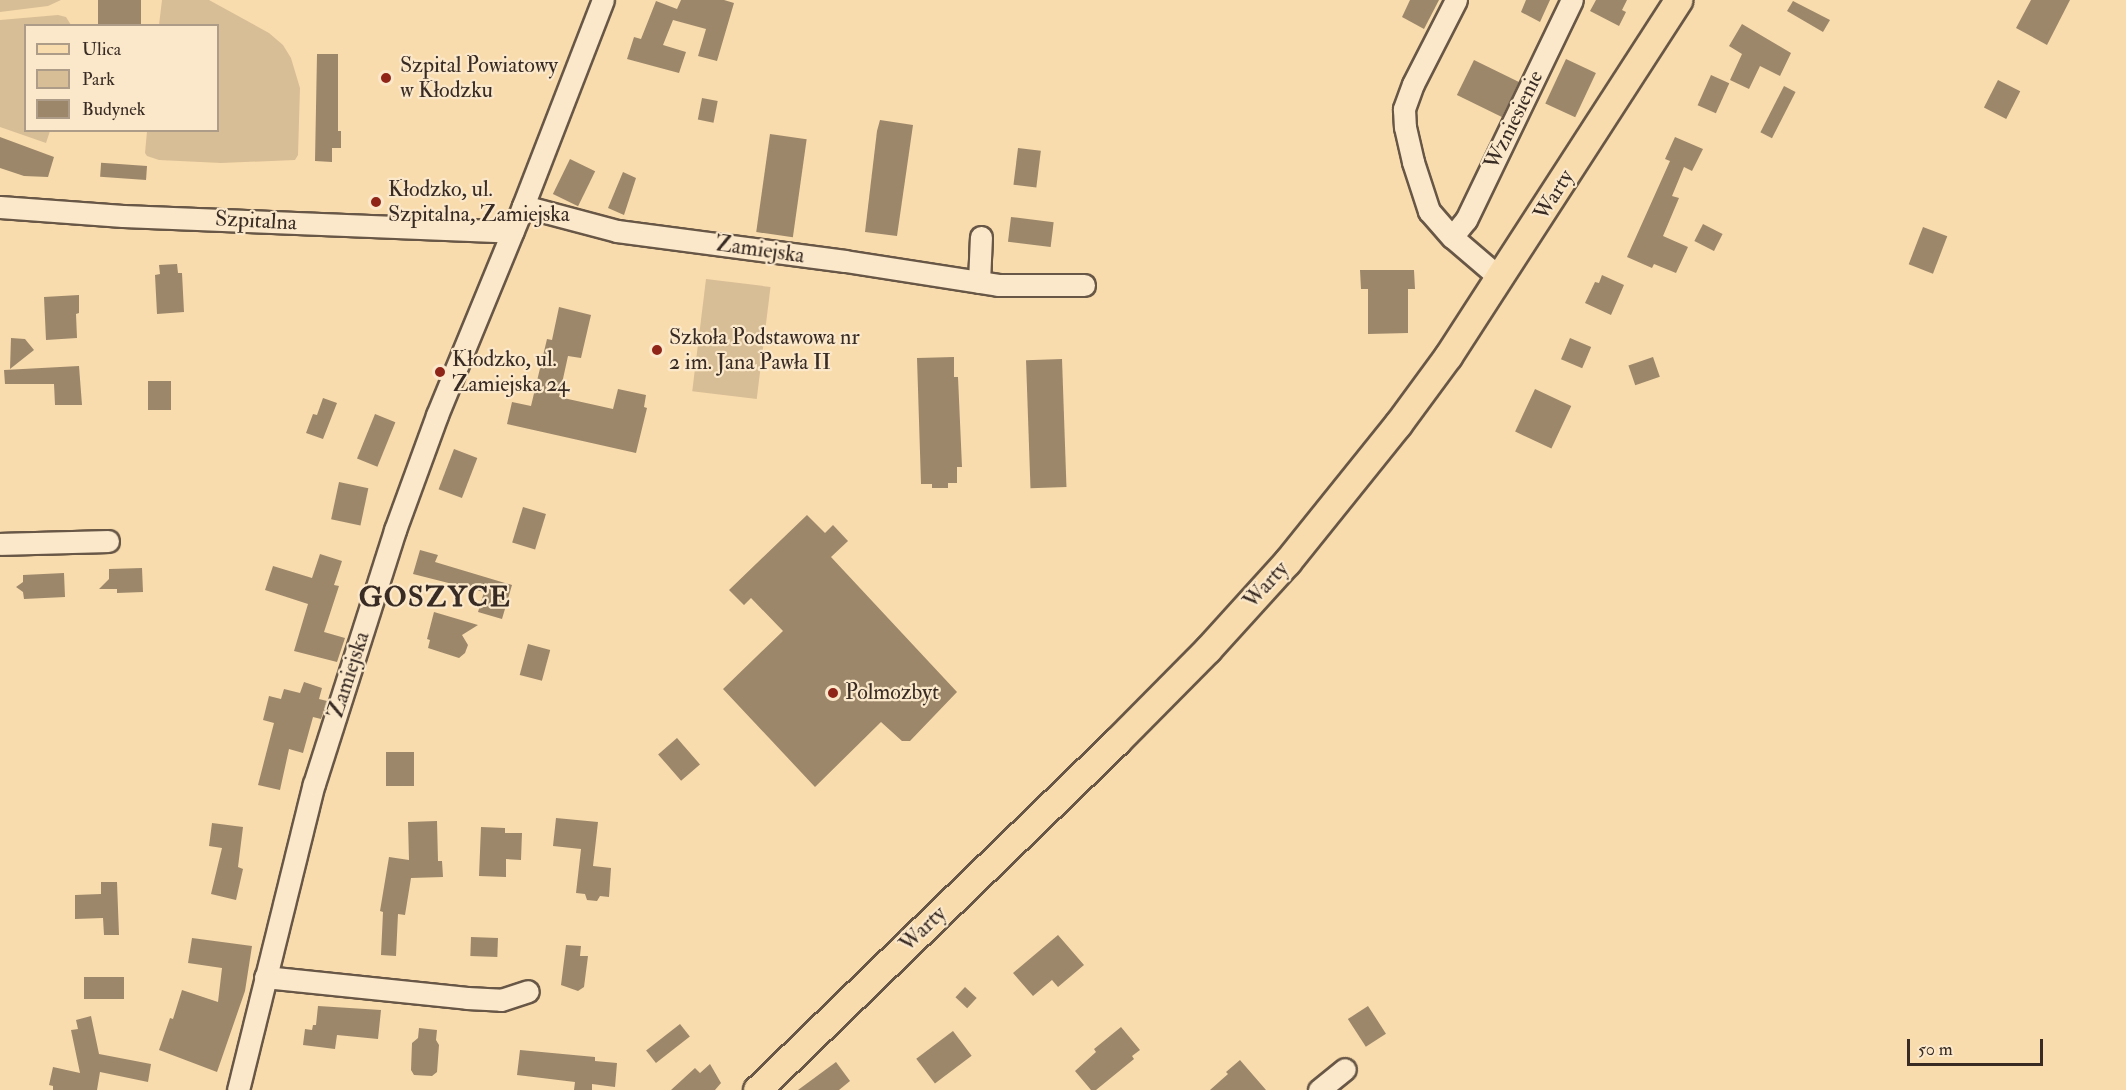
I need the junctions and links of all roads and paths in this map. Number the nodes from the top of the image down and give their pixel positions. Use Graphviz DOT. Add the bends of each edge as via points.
graph roads {
  1 [pos="603,0"];
  2 [pos="1456,0"];
  3 [pos="1572,0"];
  4 [pos="1678,0"];
  5 [pos="523,206"];
  6 [pos="0,207"];
  7 [pos="513,232"];
  8 [pos="981,237"];
  9 [pos="1452,237"];
  10 [pos="1500,278"];
  11 [pos="989,283"];
  12 [pos="1083,285"];
  13 [pos="108,541"];
  14 [pos="0,544"];
  15 [pos="265,976"];
  16 [pos="528,991"];
  17 [pos="1345,1070"];
  18 [pos="238,1090"];
  19 [pos="757,1090"];
  20 [pos="1319,1090"];
  1 -- 5 [label="street, Zamiejska"];
  2 -- 9 [label="street" via="1404,109 1422,194 1429,211"];
  3 -- 9 [label="street, Wzniesienie" via="1466,220"];
  4 -- 10 [label="main road, Warty"];
  5 -- 7 [label="street, Zamiejska"];
  5 -- 11 [label="street, Zamiejska" via="617,231"];
  6 -- 7 [label="street, Szpitalna" via="123,216"];
  7 -- 15 [label="street, Zamiejska" via="436,415 395,530 314,784"];
  8 -- 11 [label="street"];
  9 -- 10 [label="street"];
  10 -- 19 [label="main road, Warty" via="1398,424 1246,608 1124,734"];
  11 -- 12 [label="street, Zamiejska"];
  13 -- 14 [label="street"];
  15 -- 16 [label="street" via="501,1000"];
  15 -- 18 [label="street, Zamiejska"];
  17 -- 20 [label="street"];
}
